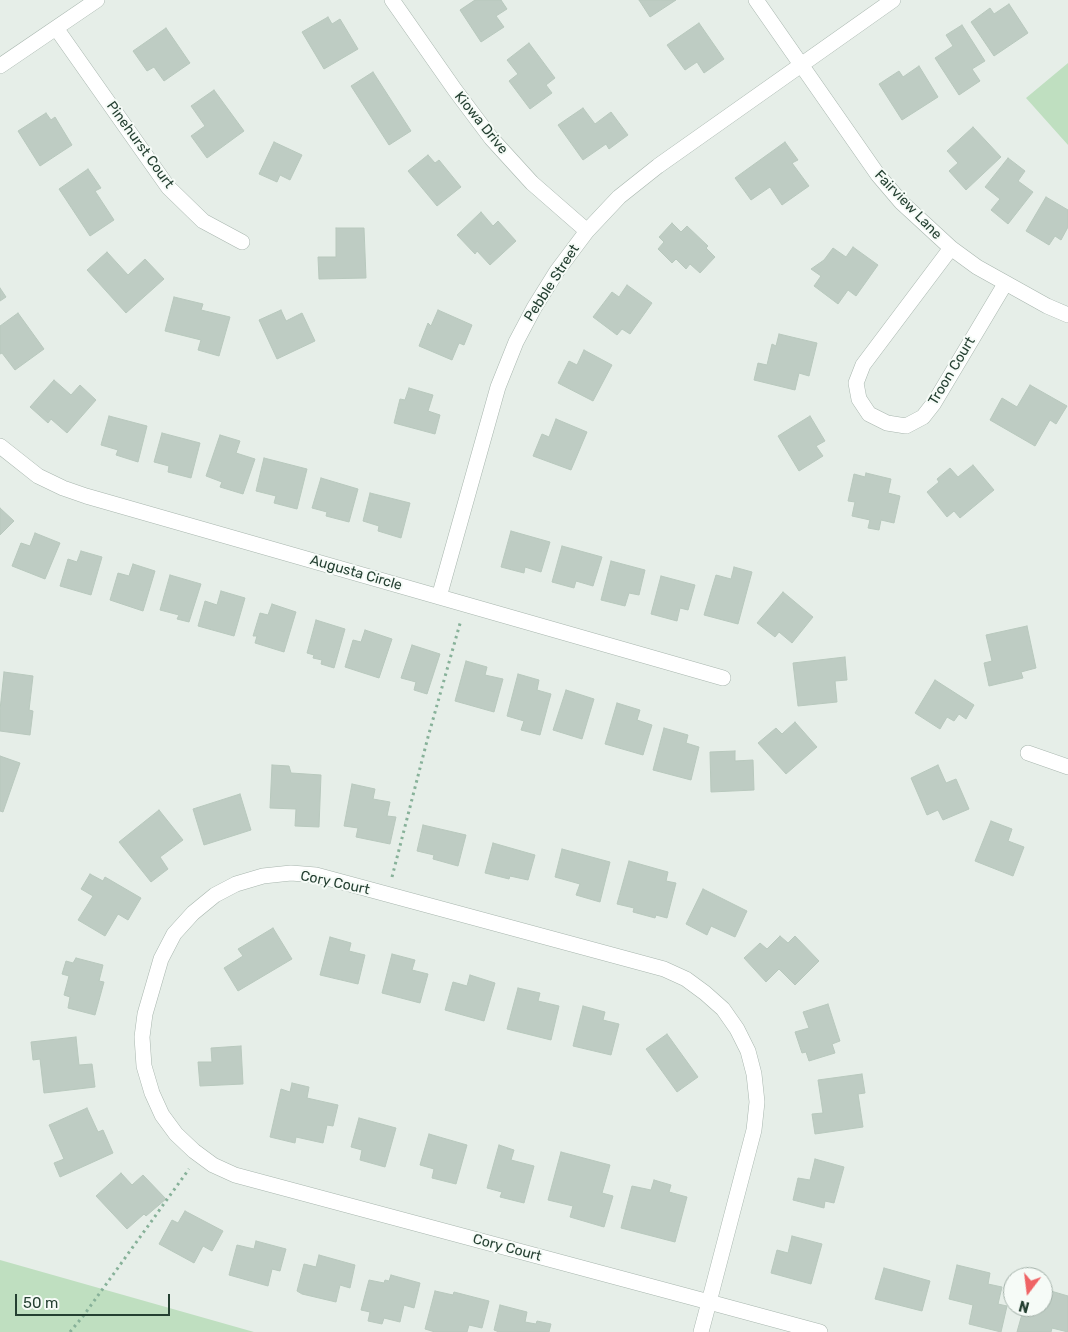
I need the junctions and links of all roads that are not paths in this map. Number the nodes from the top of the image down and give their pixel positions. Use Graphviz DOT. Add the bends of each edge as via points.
graph roads {
  1 [pos="97,0"];
  2 [pos="392,0"];
  3 [pos="756,0"];
  4 [pos="893,0"];
  5 [pos="56,28"];
  6 [pos="801,64"];
  7 [pos="0,66"];
  8 [pos="587,231"];
  9 [pos="242,242"];
  10 [pos="951,248"];
  11 [pos="1005,284"];
  12 [pos="1068,315"];
  13 [pos="0,446"];
  14 [pos="439,597"];
  15 [pos="723,678"];
  16 [pos="1028,753"];
  17 [pos="1068,768"];
  18 [pos="709,1302"];
  19 [pos="701,1332"];
  20 [pos="820,1332"];
  1 -- 5 [label="street"];
  2 -- 8 [label="street, Kiowa Drive" via="491,138 532,183"];
  3 -- 6 [label="street, Fairview Lane"];
  4 -- 6 [label="street, Pebble Street"];
  5 -- 7 [label="street"];
  5 -- 9 [label="street, Pinehurst Court" via="168,187 202,221"];
  6 -- 8 [label="street, Pebble Street" via="658,166 619,198"];
  6 -- 10 [label="street, Fairview Lane" via="878,175 901,202"];
  8 -- 14 [label="street, Pebble Street" via="557,271 512,351 495,395"];
  10 -- 11 [label="street, Fairview Lane"];
  10 -- 11 [label="street, Troon Court" via="863,365 856,383 859,400 869,414 887,423 906,426 923,417"];
  11 -- 12 [label="street, Fairview Lane"];
  13 -- 14 [label="street, Augusta Circle" via="38,476 63,488"];
  14 -- 15 [label="street, Augusta Circle"];
  16 -- 17 [label="street"];
  18 -- 18 [label="street, Cory Court" via="754,1130 757,1102 748,1051 737,1029 723,1009 686,979 664,969 316,875 263,876 236,884 215,895 174,934 161,959 145,1014 142,1037 144,1066 162,1114 176,1134 199,1155 235,1175"];
  18 -- 19 [label="street"];
  18 -- 20 [label="street, Cory Court"];
}
